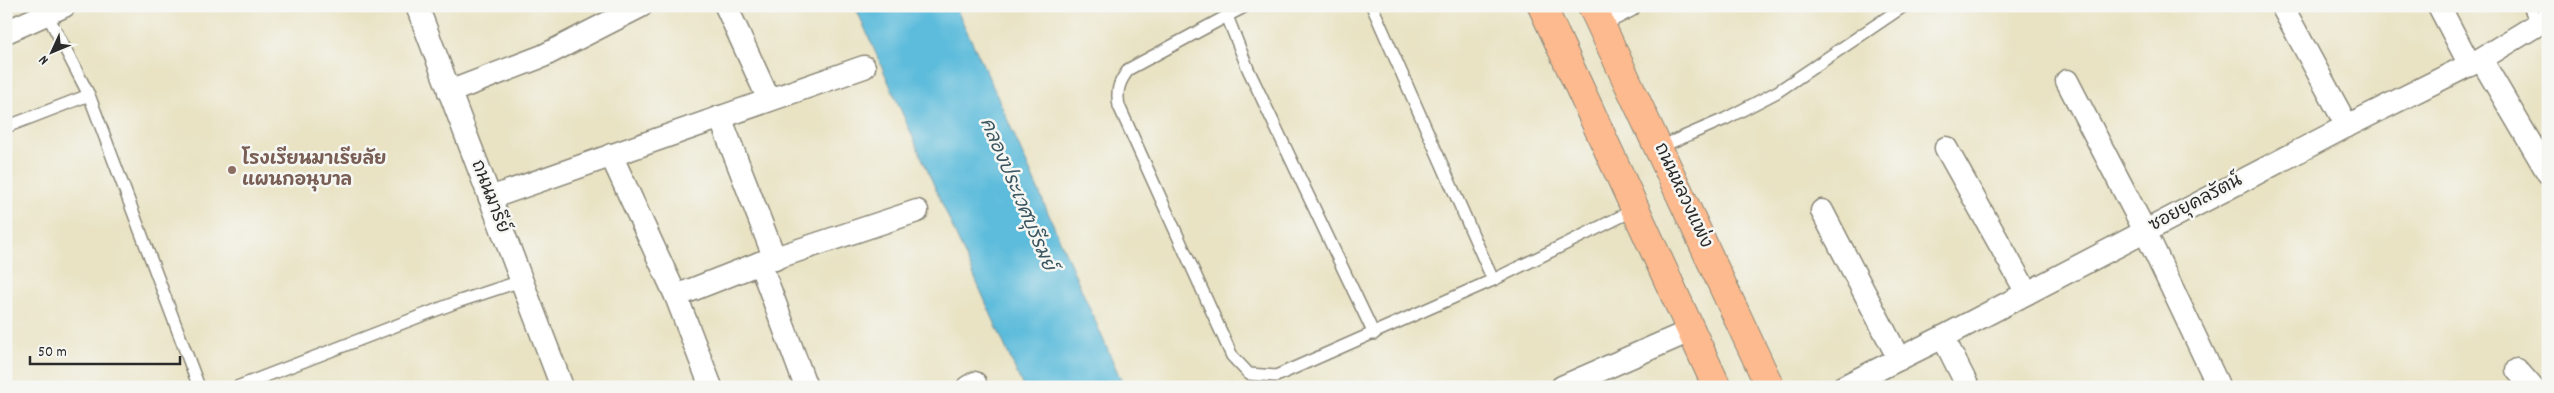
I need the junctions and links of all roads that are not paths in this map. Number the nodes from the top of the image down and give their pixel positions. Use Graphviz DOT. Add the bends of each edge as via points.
graph roads {
  1 [pos="417,6"];
  2 [pos="641,6"];
  3 [pos="726,6"];
  4 [pos="1246,6"];
  5 [pos="1372,6"];
  6 [pos="1542,6"];
  7 [pos="1561,6"];
  8 [pos="1629,6"];
  9 [pos="1904,6"];
  10 [pos="2282,6"];
  11 [pos="2439,6"];
  12 [pos="56,10"];
  13 [pos="1591,11"];
  14 [pos="1227,16"];
  15 [pos="2538,16"];
  16 [pos="6,32"];
  17 [pos="2475,62"];
  18 [pos="864,67"];
  19 [pos="2066,81"];
  20 [pos="449,92"];
  21 [pos="89,95"];
  22 [pos="769,100"];
  23 [pos="720,117"];
  24 [pos="2347,126"];
  25 [pos="6,127"];
  26 [pos="1660,147"];
  27 [pos="1946,148"];
  28 [pos="611,155"];
  29 [pos="2548,173"];
  30 [pos="490,198"];
  31 [pos="1634,210"];
  32 [pos="1822,210"];
  33 [pos="917,211"];
  34 [pos="2145,231"];
  35 [pos="767,261"];
  36 [pos="1493,280"];
  37 [pos="521,281"];
  38 [pos="2027,293"];
  39 [pos="676,296"];
  40 [pos="1690,331"];
  41 [pos="1374,334"];
  42 [pos="1943,337"];
  43 [pos="1899,360"];
  44 [pos="2516,370"];
  45 [pos="2217,384"];
  46 [pos="199,387"];
  47 [pos="236,387"];
  48 [pos="562,387"];
  49 [pos="711,387"];
  50 [pos="806,387"];
  51 [pos="1562,387"];
  52 [pos="1717,387"];
  53 [pos="1731,387"];
  54 [pos="1756,387"];
  55 [pos="1770,387"];
  56 [pos="1843,387"];
  57 [pos="1968,387"];
  58 [pos="2532,387"];
  1 -- 20 [label="street, ถนนมารีย์"];
  2 -- 20 [label="street" via="543,56"];
  3 -- 22 [label="street"];
  4 -- 14 [label="lane"];
  5 -- 36 [label="lane"];
  6 -- 31 [label="main road"];
  7 -- 53 [label="main road"];
  8 -- 13 [label="street"];
  9 -- 26 [label="lane" via="1777,92"];
  10 -- 24 [label="street"];
  11 -- 17 [label="street"];
  12 -- 16 [label="street"];
  12 -- 21 [label="lane"];
  13 -- 26 [label="main road, ถนนหลวงแพ่ง"];
  13 -- 54 [label="main road" via="1657,168"];
  14 -- 41 [label="lane" via="1248,70"];
  14 -- 41 [label="lane" via="1128,69 1116,93 1119,106 1232,356 1249,374 1276,376"];
  15 -- 17 [label="street, ซอยยุคลรัตน์"];
  17 -- 24 [label="street, ซอยยุคลรัตน์"];
  17 -- 29 [label="street"];
  18 -- 22 [label="street"];
  19 -- 34 [label="street"];
  20 -- 30 [label="street, ถนนมารีย์"];
  21 -- 25 [label="lane"];
  21 -- 46 [label="lane"];
  22 -- 23 [label="street"];
  23 -- 28 [label="street"];
  23 -- 35 [label="street"];
  24 -- 34 [label="street, ซอยยุคลรัตน์"];
  26 -- 55 [label="main road, ถนนหลวงแพ่ง"];
  27 -- 38 [label="street"];
  28 -- 30 [label="street"];
  28 -- 39 [label="street"];
  30 -- 37 [label="street, ถนนมารีย์"];
  31 -- 36 [label="lane"];
  31 -- 40 [label="main road"];
  32 -- 43 [label="street"];
  33 -- 35 [label="street"];
  34 -- 38 [label="street, ซอยยุคลรัตน์"];
  34 -- 45 [label="street"];
  35 -- 39 [label="street"];
  35 -- 50 [label="street"];
  36 -- 41 [label="lane"];
  37 -- 47 [label="lane" via="457,302"];
  37 -- 48 [label="street, ถนนมารีย์"];
  38 -- 42 [label="street, ซอยยุคลรัตน์"];
  39 -- 49 [label="street"];
  40 -- 51 [label="street"];
  40 -- 52 [label="main road"];
  42 -- 43 [label="street, ซอยยุคลรัตน์"];
  42 -- 57 [label="street"];
  43 -- 56 [label="street, ซอยยุคลรัตน์"];
  44 -- 58 [label="street"];
}
